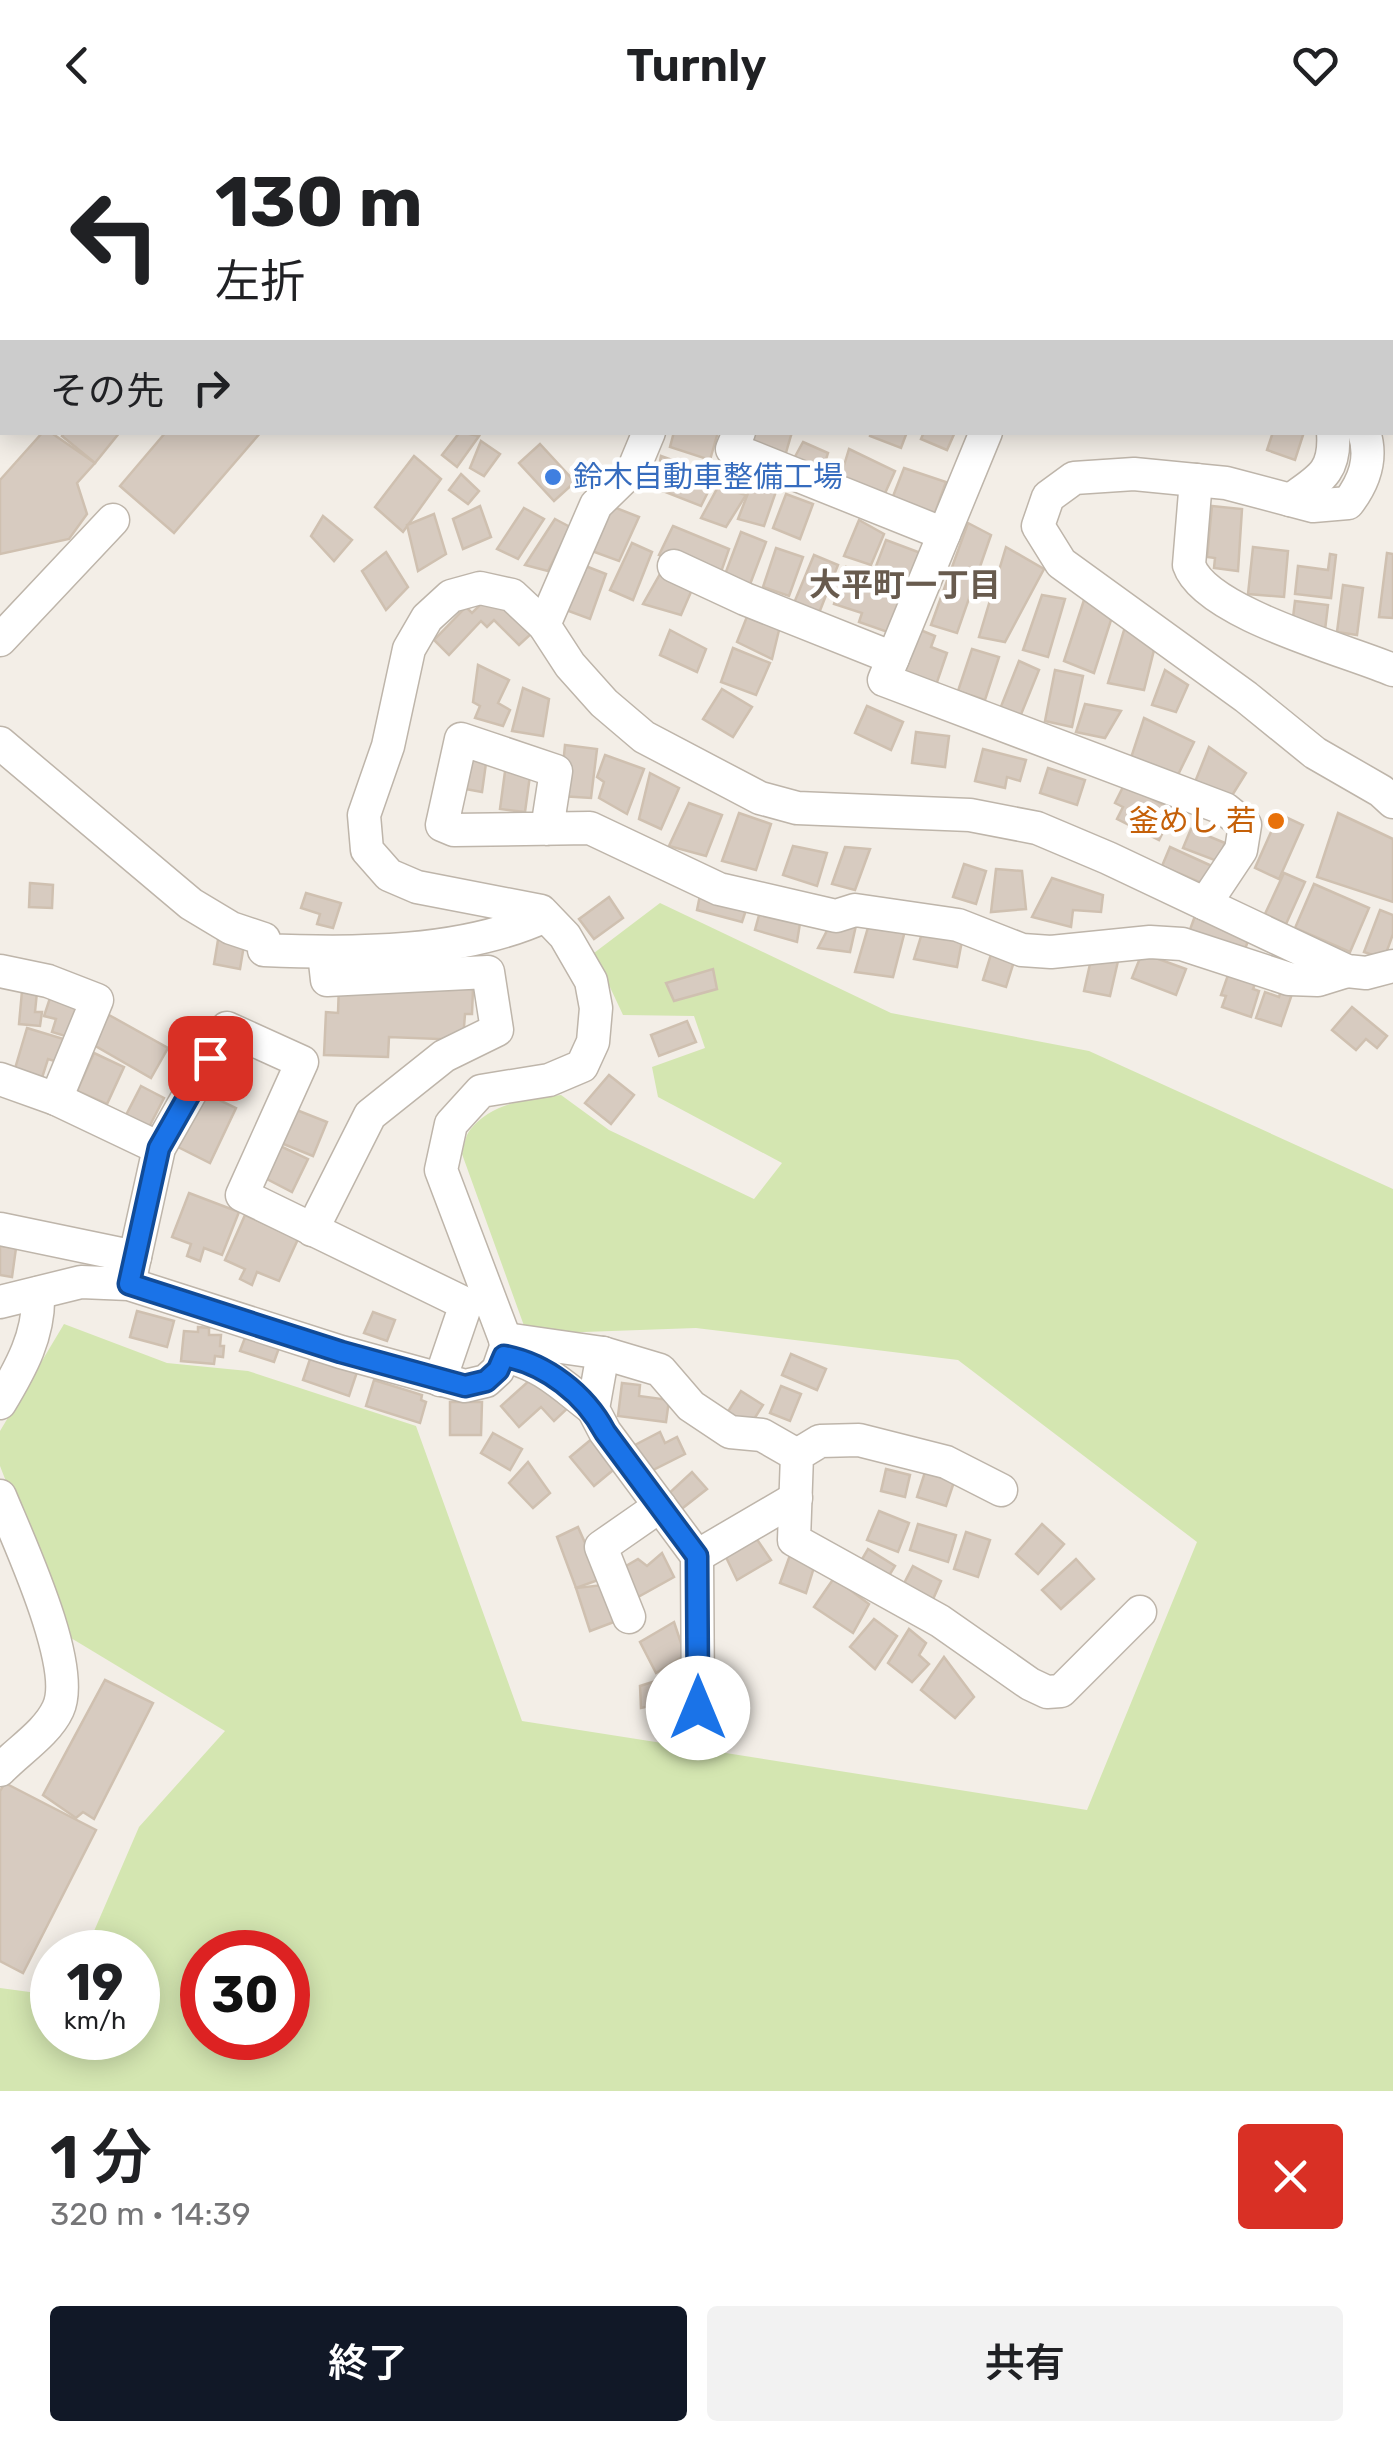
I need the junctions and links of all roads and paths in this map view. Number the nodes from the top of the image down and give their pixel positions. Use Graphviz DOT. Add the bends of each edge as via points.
graph roads {
  1 [pos="649,435"];
  2 [pos="738,435"];
  3 [pos="985,435"];
  4 [pos="1333,435"];
  5 [pos="1365,435"];
  6 [pos="1196,480"];
  7 [pos="1290,500"];
  8 [pos="114,520"];
  9 [pos="944,534"];
  10 [pos="674,566"];
  11 [pos="544,624"];
  12 [pos="0,640"];
  13 [pos="893,658"];
  14 [pos="1393,670"];
  15 [pos="0,743"];
  16 [pos="1393,802"];
  17 [pos="547,829"];
  18 [pos="1205,904"];
  19 [pos="546,916"];
  20 [pos="324,953"];
  21 [pos="1393,966"];
  22 [pos="0,971"];
  23 [pos="1347,971"];
  24 [pos="0,1079"];
  25 [pos="56,1099"];
  26 [pos="159,1148"];
  27 [pos="0,1229"];
  28 [pos="312,1230"];
  29 [pos="132,1270"];
  30 [pos="38,1292"];
  31 [pos="0,1302"];
  32 [pos="504,1347"];
  33 [pos="603,1354"];
  34 [pos="440,1380"];
  35 [pos="0,1402"];
  36 [pos="593,1409"];
  37 [pos="797,1455"];
  38 [pos="1001,1490"];
  39 [pos="0,1496"];
  40 [pos="796,1498"];
  41 [pos="660,1506"];
  42 [pos="697,1556"];
  43 [pos="1140,1612"];
  44 [pos="629,1617"];
  45 [pos="698,1708"];
  46 [pos="0,1770"];
  1 -- 11 [label="street" via="634,468 596,505"];
  2 -- 9 [label="street" via="732,449"];
  3 -- 9 [label="street"];
  4 -- 7 [label="street" via="1334,455 1324,476"];
  5 -- 7 [label="street" via="1364,482 1348,503"];
  6 -- 7 [label="street"];
  6 -- 14 [label="street" via="1188,565 1193,578 1262,620"];
  6 -- 16 [label="street" via="1074,478 1048,498 1038,526 1061,564 1316,753"];
  8 -- 12 [label="street"];
  9 -- 13 [label="street"];
  10 -- 13 [label="street"];
  11 -- 18 [label="street" via="570,665 644,737 760,798 797,808 970,815 1037,828"];
  11 -- 19 [label="street" via="512,594 480,588 450,596 426,618 409,649 388,746 364,815 367,850 389,875"];
  13 -- 18 [label="street" via="884,680 1224,809 1244,825 1241,850"];
  15 -- 20 [label="street" via="191,904 264,939 264,950"];
  17 -- 23 [label="street" via="590,828 736,894 836,916 855,910 958,925 1022,950 1182,944 1288,979 1318,980"];
  18 -- 23 [label="street"];
  19 -- 20 [label="street" via="473,942"];
  19 -- 32 [label="street" via="591,982 593,1042 582,1066 548,1080 481,1091 451,1124 441,1170"];
  20 -- 28 [label="street" via="326,980 488,972 498,1030 444,1056 370,1115"];
  21 -- 23 [label="street"];
  22 -- 25 [label="street" via="98,1000"];
  24 -- 25 [label="street"];
  25 -- 26 [label="street"];
  26 -- 28 [label="street" via="227,1028 302,1062 242,1195"];
  26 -- 29 [label="street"];
  27 -- 29 [label="street"];
  28 -- 34 [label="street" via="466,1304"];
  29 -- 30 [label="street"];
  29 -- 34 [label="street" via="341,1352"];
  30 -- 31 [label="street"];
  30 -- 35 [label="street" via="40,1317"];
  32 -- 33 [label="street"];
  32 -- 34 [label="street" via="498,1370 486,1381 465,1386"];
  32 -- 36 [label="street" via="549,1372"];
  33 -- 36 [label="street"];
  33 -- 37 [label="street" via="660,1370 692,1406 730,1432 762,1435"];
  36 -- 41 [label="street"];
  37 -- 38 [label="street" via="820,1441 859,1440 946,1462"];
  37 -- 40 [label="street"];
  39 -- 46 [label="street" via="58,1646 62,1696 46,1727"];
  40 -- 42 [label="street"];
  40 -- 43 [label="street" via="794,1540 940,1620 1047,1692 1061,1691"];
  41 -- 42 [label="street"];
  41 -- 44 [label="street" via="600,1547"];
  42 -- 45 [label="street"];
}
